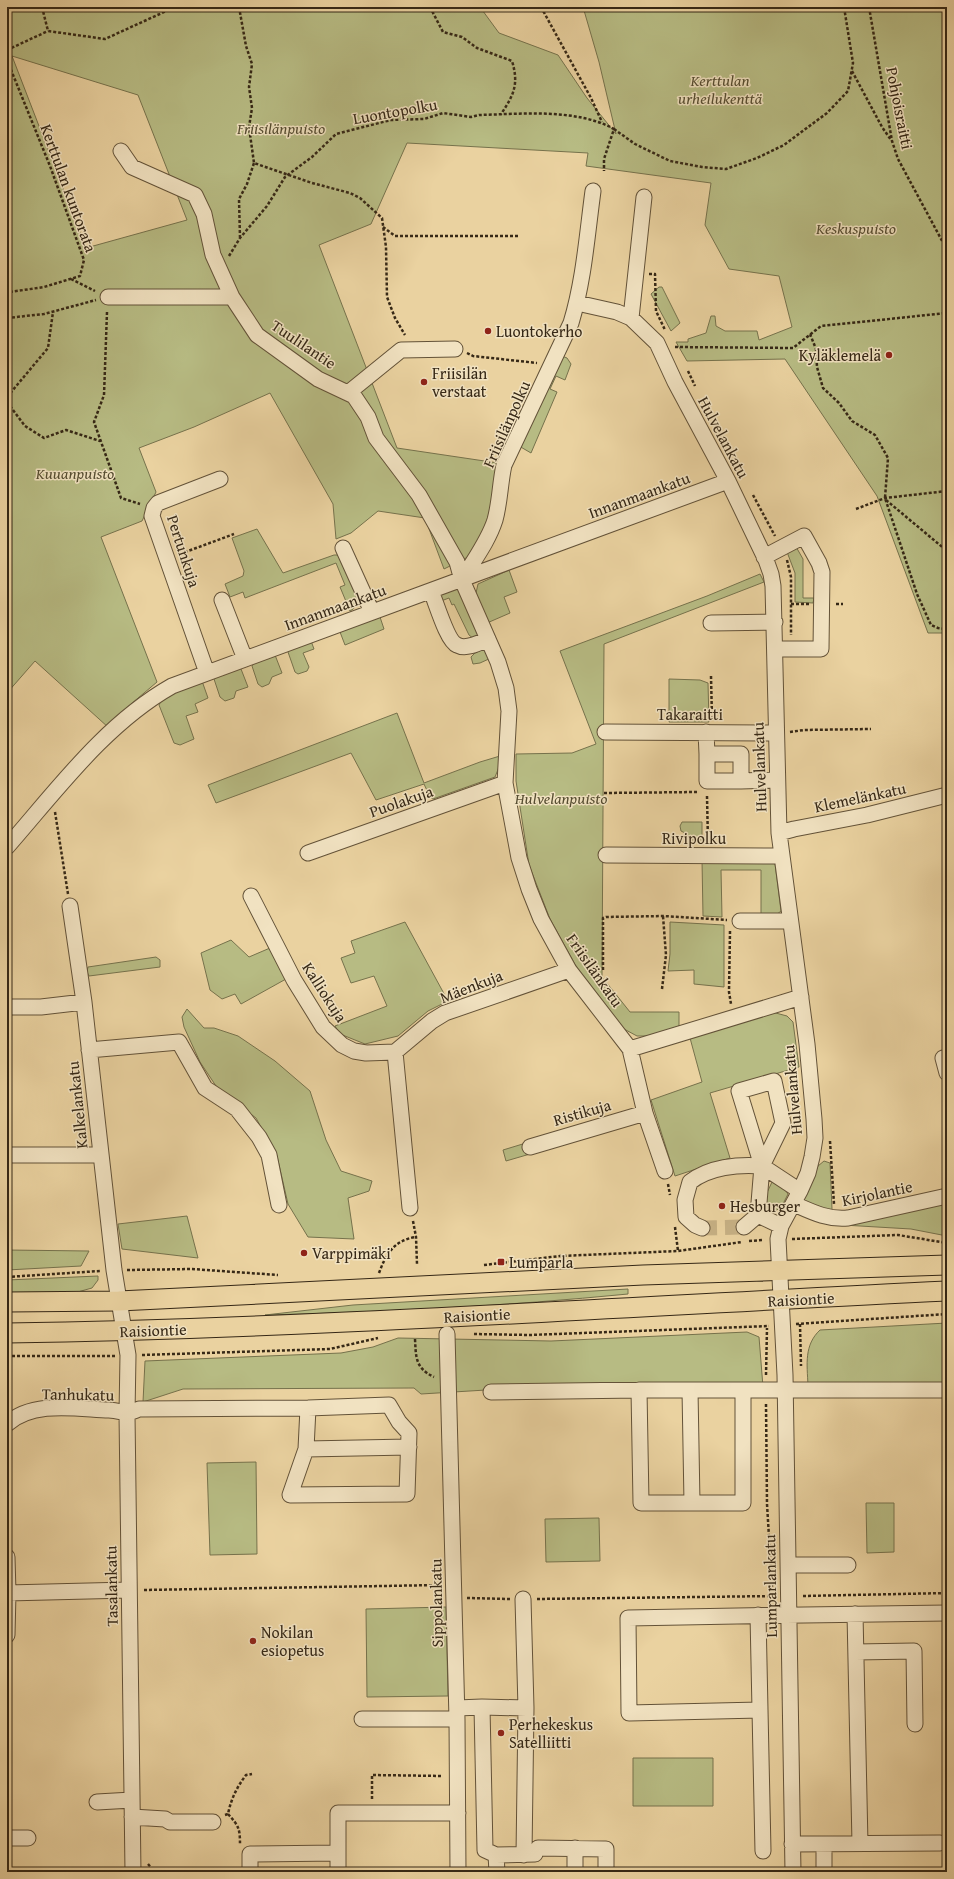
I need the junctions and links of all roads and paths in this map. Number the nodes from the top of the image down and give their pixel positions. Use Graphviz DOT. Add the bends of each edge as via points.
graph roads {
  1 [pos="42,7"];
  2 [pos="175,7"];
  3 [pos="239,7"];
  4 [pos="430,7"];
  5 [pos="541,7"];
  6 [pos="844,7"];
  7 [pos="869,7"];
  8 [pos="48,31"];
  9 [pos="7,50"];
  10 [pos="7,60"];
  11 [pos="851,71"];
  12 [pos="501,115"];
  13 [pos="602,122"];
  14 [pos="614,129"];
  15 [pos="892,141"];
  16 [pos="121,151"];
  17 [pos="254,164"];
  18 [pos="604,172"];
  19 [pos="288,175"];
  20 [pos="593,191"];
  21 [pos="644,196"];
  22 [pos="383,227"];
  23 [pos="518,236"];
  24 [pos="240,238"];
  25 [pos="947,250"];
  26 [pos="220,270"];
  27 [pos="636,272"];
  28 [pos="71,279"];
  29 [pos="7,291"];
  30 [pos="108,297"];
  31 [pos="232,297"];
  32 [pos="577,303"];
  33 [pos="53,312"];
  34 [pos="947,313"];
  35 [pos="7,318"];
  36 [pos="631,318"];
  37 [pos="666,331"];
  38 [pos="810,334"];
  39 [pos="675,347"];
  40 [pos="455,349"];
  41 [pos="402,350"];
  42 [pos="552,365"];
  43 [pos="348,393"];
  44 [pos="7,397"];
  45 [pos="7,402"];
  46 [pos="101,441"];
  47 [pos="220,479"];
  48 [pos="728,481"];
  49 [pos="947,491"];
  50 [pos="885,498"];
  51 [pos="154,508"];
  52 [pos="856,509"];
  53 [pos="234,534"];
  54 [pos="343,548"];
  55 [pos="947,551"];
  56 [pos="764,557"];
  57 [pos="167,559"];
  58 [pos="462,580"];
  59 [pos="431,591"];
  60 [pos="222,600"];
  61 [pos="372,612"];
  62 [pos="775,622"];
  63 [pos="711,623"];
  64 [pos="947,629"];
  65 [pos="488,639"];
  66 [pos="775,649"];
  67 [pos="245,659"];
  68 [pos="206,673"];
  69 [pos="711,676"];
  70 [pos="871,729"];
  71 [pos="605,732"];
  72 [pos="709,732"];
  73 [pos="782,733"];
  74 [pos="707,754"];
  75 [pos="777,780"];
  76 [pos="741,781"];
  77 [pos="505,783"];
  78 [pos="604,792"];
  79 [pos="699,792"];
  80 [pos="707,792"];
  81 [pos="53,795"];
  82 [pos="947,795"];
  83 [pos="780,833"];
  84 [pos="7,847"];
  85 [pos="708,847"];
  86 [pos="308,852"];
  87 [pos="606,855"];
  88 [pos="782,856"];
  89 [pos="251,896"];
  90 [pos="70,906"];
  91 [pos="663,916"];
  92 [pos="790,920"];
  93 [pos="735,921"];
  94 [pos="569,970"];
  95 [pos="603,970"];
  96 [pos="662,989"];
  97 [pos="801,997"];
  98 [pos="84,1002"];
  99 [pos="7,1007"];
  100 [pos="733,1018"];
  101 [pos="630,1049"];
  102 [pos="89,1050"];
  103 [pos="395,1052"];
  104 [pos="943,1058"];
  105 [pos="947,1073"];
  106 [pos="645,1113"];
  107 [pos="530,1146"];
  108 [pos="7,1155"];
  109 [pos="101,1155"];
  110 [pos="762,1166"];
  111 [pos="665,1171"];
  112 [pos="947,1196"];
  113 [pos="797,1197"];
  114 [pos="279,1205"];
  115 [pos="410,1208"];
  116 [pos="758,1215"];
  117 [pos="781,1226"];
  118 [pos="744,1227"];
  119 [pos="702,1228"];
  120 [pos="416,1237"];
  121 [pos="807,1238"];
  122 [pos="754,1241"];
  123 [pos="947,1243"];
  124 [pos="417,1264"];
  125 [pos="947,1265"];
  126 [pos="479,1266"];
  127 [pos="114,1270"];
  128 [pos="780,1270"];
  129 [pos="283,1276"];
  130 [pos="7,1277"];
  131 [pos="377,1278"];
  132 [pos="947,1291"];
  133 [pos="119,1300"];
  134 [pos="781,1300"];
  135 [pos="7,1302"];
  136 [pos="947,1314"];
  137 [pos="783,1325"];
  138 [pos="124,1331"];
  139 [pos="7,1333"];
  140 [pos="447,1334"];
  141 [pos="385,1337"];
  142 [pos="415,1339"];
  143 [pos="7,1356"];
  144 [pos="128,1356"];
  145 [pos="449,1382"];
  146 [pos="639,1390"];
  147 [pos="690,1390"];
  148 [pos="785,1390"];
  149 [pos="947,1390"];
  150 [pos="742,1391"];
  151 [pos="491,1392"];
  152 [pos="308,1408"];
  153 [pos="127,1414"];
  154 [pos="10,1419"];
  155 [pos="409,1447"];
  156 [pos="306,1450"];
  157 [pos="692,1503"];
  158 [pos="7,1557"];
  159 [pos="788,1565"];
  160 [pos="848,1565"];
  161 [pos="129,1590"];
  162 [pos="8,1593"];
  163 [pos="523,1599"];
  164 [pos="947,1613"];
  165 [pos="856,1614"];
  166 [pos="758,1615"];
  167 [pos="789,1615"];
  168 [pos="7,1635"];
  169 [pos="856,1652"];
  170 [pos="482,1707"];
  171 [pos="526,1708"];
  172 [pos="760,1710"];
  173 [pos="457,1713"];
  174 [pos="362,1719"];
  175 [pos="915,1724"];
  176 [pos="252,1774"];
  177 [pos="458,1776"];
  178 [pos="132,1800"];
  179 [pos="97,1802"];
  180 [pos="228,1814"];
  181 [pos="372,1814"];
  182 [pos="458,1814"];
  183 [pos="132,1817"];
  184 [pos="213,1822"];
  185 [pos="7,1838"];
  186 [pos="28,1838"];
  187 [pos="940,1843"];
  188 [pos="792,1844"];
  189 [pos="824,1844"];
  190 [pos="860,1844"];
  191 [pos="575,1848"];
  192 [pos="763,1851"];
  193 [pos="240,1852"];
  194 [pos="533,1852"];
  195 [pos="338,1853"];
  196 [pos="496,1855"];
  197 [pos="133,1872"];
  198 [pos="250,1872"];
  199 [pos="338,1872"];
  200 [pos="458,1872"];
  201 [pos="497,1872"];
  202 [pos="576,1872"];
  203 [pos="606,1872"];
  204 [pos="793,1872"];
  205 [pos="824,1872"];
  1 -- 8 [label="path"];
  2 -- 8 [label="path" via="105,39"];
  3 -- 17 [label="path" via="252,64 249,87 252,108 249,126"];
  4 -- 12 [label="path" via="443,32 462,37 477,48 512,61 516,73 513,97"];
  5 -- 13 [label="path"];
  6 -- 11 [label="path, Luontopolku" via="853,63"];
  7 -- 15 [label="path, Pohjoisraitti"];
  8 -- 9 [label="path"];
  10 -- 28 [label="path, Kerttulan kuntorata" via="50,166 84,260 80,276"];
  11 -- 14 [label="path, Luontopolku" via="848,91 827,113 784,145 726,169 670,161 636,144"];
  11 -- 15 [label="path"];
  12 -- 13 [label="path, Luontopolku" via="578,116"];
  12 -- 19 [label="path, Luontopolku" via="471,117 443,113 424,119 391,120 336,134"];
  13 -- 14 [label="path, Luontopolku"];
  14 -- 18 [label="path" via="604,159"];
  15 -- 25 [label="path, Pohjoisraitti" via="898,159"];
  16 -- 26 [label="street, Tuulilantie" via="132,167 195,195 204,214"];
  17 -- 19 [label="path"];
  17 -- 24 [label="path" via="238,199"];
  19 -- 22 [label="path" via="350,193 382,218"];
  19 -- 24 [label="path, Luontopolku" via="267,206"];
  20 -- 32 [label="street, Friisilänpolku"];
  21 -- 27 [label="street"];
  22 -- 23 [label="path" via="396,236"];
  22 -- 41 [label="path" via="387,297 405,335"];
  24 -- 26 [label="path, Luontopolku"];
  26 -- 31 [label="street, Tuulilantie"];
  27 -- 36 [label="street"];
  27 -- 37 [label="path" via="655,274 656,311"];
  28 -- 29 [label="path" via="44,287"];
  28 -- 30 [label="path"];
  30 -- 31 [label="street"];
  30 -- 33 [label="path"];
  30 -- 46 [label="path" via="104,394 94,422"];
  31 -- 43 [label="street, Tuulilantie" via="258,335 318,379"];
  32 -- 36 [label="street, Hulvelankatu" via="617,312"];
  32 -- 42 [label="street, Friisilänpolku"];
  33 -- 35 [label="path"];
  33 -- 44 [label="path" via="48,348"];
  34 -- 38 [label="path" via="834,323 821,326"];
  36 -- 48 [label="street, Hulvelankatu" via="657,343"];
  38 -- 39 [label="path" via="793,348"];
  38 -- 50 [label="path" via="816,349 816,367 823,388 839,403 852,421 875,435 888,458"];
  40 -- 41 [label="street"];
  40 -- 42 [label="path" via="473,356"];
  41 -- 43 [label="street"];
  42 -- 58 [label="street, Friisilänpolku" via="504,465 496,515 490,534"];
  43 -- 58 [label="street, Tuulilantie" via="354,396 368,417 376,438 419,495 457,562"];
  45 -- 46 [label="path" via="25,426 44,438 66,430"];
  46 -- 51 [label="path" via="121,498"];
  47 -- 51 [label="street, Pertunkuja" via="158,503"];
  48 -- 56 [label="street, Hulvelankatu"];
  48 -- 58 [label="street, Innanmaankatu"];
  49 -- 50 [label="path"];
  50 -- 52 [label="path"];
  50 -- 55 [label="path"];
  50 -- 64 [label="path" via="917,594 928,618 932,625"];
  51 -- 57 [label="street, Pertunkuja" via="152,516"];
  53 -- 57 [label="path"];
  54 -- 61 [label="street"];
  56 -- 62 [label="street, Hulvelankatu" via="774,586"];
  56 -- 66 [label="street" via="804,536 822,572 821,649"];
  57 -- 68 [label="street, Pertunkuja"];
  58 -- 59 [label="street, Innanmaankatu"];
  58 -- 65 [label="street, Tuulilantie"];
  59 -- 61 [label="street, Innanmaankatu"];
  59 -- 65 [label="street" via="451,639 457,645 474,645"];
  60 -- 67 [label="street"];
  61 -- 67 [label="street, Innanmaankatu"];
  62 -- 63 [label="street"];
  62 -- 66 [label="street, Hulvelankatu"];
  65 -- 77 [label="street, Friisilänkatu" via="506,688 509,711"];
  66 -- 73 [label="street, Hulvelankatu"];
  67 -- 68 [label="street, Innanmaankatu"];
  68 -- 81 [label="street, Innanmaankatu" via="172,686 135,710 101,741"];
  69 -- 72 [label="path"];
  70 -- 73 [label="path" via="804,730"];
  71 -- 72 [label="street, Takaraitti"];
  72 -- 73 [label="street, Takaraitti"];
  72 -- 74 [label="street"];
  73 -- 75 [label="street, Hulvelankatu"];
  74 -- 76 [label="street" via="741,754"];
  74 -- 76 [label="street" via="707,781"];
  75 -- 76 [label="street"];
  75 -- 83 [label="street, Hulvelankatu"];
  77 -- 86 [label="street, Puolakuja"];
  77 -- 94 [label="street, Friisilänkatu" via="519,858 529,889 541,919"];
  78 -- 79 [label="path"];
  80 -- 85 [label="path"];
  81 -- 84 [label="street, Innanmaankatu"];
  81 -- 90 [label="path"];
  82 -- 83 [label="street, Klemelänkatu"];
  83 -- 88 [label="street, Hulvelankatu"];
  87 -- 88 [label="street, Rivipolku"];
  88 -- 92 [label="street, Hulvelankatu"];
  89 -- 103 [label="street, Kalliokuja" via="294,980 323,1027 342,1045 354,1051"];
  90 -- 98 [label="street, Kalkelankatu"];
  91 -- 93 [label="path"];
  91 -- 95 [label="path" via="603,918"];
  91 -- 96 [label="path" via="666,955"];
  92 -- 93 [label="street"];
  92 -- 97 [label="street, Hulvelankatu"];
  93 -- 100 [label="path" via="729,992"];
  94 -- 101 [label="street, Friisilänkatu"];
  94 -- 103 [label="street, Mäenkuja" via="446,1013 432,1021"];
  97 -- 100 [label="street"];
  97 -- 113 [label="street, Hulvelankatu" via="815,1138 812,1157"];
  98 -- 99 [label="street" via="42,1007"];
  98 -- 102 [label="street, Kalkelankatu"];
  100 -- 101 [label="street"];
  101 -- 106 [label="street"];
  102 -- 109 [label="street, Kalkelankatu"];
  102 -- 114 [label="street" via="179,1042 205,1088 237,1109 259,1137 269,1154"];
  103 -- 115 [label="street"];
  104 -- 105 [label="street"];
  106 -- 107 [label="street, Ristikuja"];
  106 -- 111 [label="street"];
  108 -- 109 [label="street"];
  109 -- 127 [label="street, Kalkelankatu"];
  110 -- 110 [label="street" via="783,1123 774,1081 739,1091"];
  110 -- 113 [label="street, Kirjolantie"];
  110 -- 116 [label="street"];
  110 -- 119 [label="street" via="742,1164 706,1173 690,1182 684,1200 686,1218"];
  112 -- 113 [label="street, Kirjolantie" via="835,1219 817,1214"];
  113 -- 117 [label="street, Hulvelankatu"];
  115 -- 120 [label="path"];
  116 -- 117 [label="street"];
  116 -- 118 [label="street"];
  117 -- 128 [label="street, Hulvelankatu" via="778,1239"];
  120 -- 124 [label="path"];
  120 -- 131 [label="path" via="397,1243 388,1252"];
  121 -- 123 [label="path" via="898,1235"];
  122 -- 126 [label="path" via="678,1251 560,1256"];
  125 -- 128 [label="main road, Raisiontie"];
  127 -- 129 [label="path" via="192,1269"];
  127 -- 130 [label="path"];
  127 -- 133 [label="street, Kalkelankatu"];
  128 -- 133 [label="main road, Raisiontie"];
  128 -- 134 [label="street, Hulvelankatu"];
  132 -- 134 [label="main road, Raisiontie"];
  133 -- 135 [label="main road, Raisiontie"];
  133 -- 138 [label="street, Tasalankatu"];
  134 -- 137 [label="street, Lumparlankatu"];
  134 -- 138 [label="main road, Raisiontie"];
  136 -- 137 [label="path"];
  137 -- 140 [label="path" via="529,1335"];
  137 -- 148 [label="street, Lumparlankatu"];
  138 -- 139 [label="main road, Raisiontie"];
  138 -- 144 [label="street, Tasalankatu"];
  140 -- 145 [label="street, Sippolankatu"];
  141 -- 144 [label="path" via="330,1349"];
  142 -- 145 [label="path" via="418,1364 425,1372"];
  143 -- 144 [label="path"];
  144 -- 153 [label="street, Tasalankatu"];
  145 -- 173 [label="street, Sippolankatu"];
  146 -- 147 [label="street"];
  146 -- 151 [label="street"];
  146 -- 157 [label="street" via="641,1503"];
  147 -- 150 [label="street"];
  147 -- 157 [label="street"];
  148 -- 149 [label="street"];
  148 -- 150 [label="street"];
  148 -- 159 [label="street, Lumparlankatu"];
  150 -- 157 [label="street" via="743,1503"];
  152 -- 153 [label="street" via="139,1409"];
  152 -- 155 [label="street" via="389,1405 409,1433"];
  152 -- 156 [label="street"];
  153 -- 154 [label="street, Tanhukatu" via="63,1408 38,1410"];
  153 -- 161 [label="street, Tasalankatu"];
  155 -- 156 [label="street"];
  155 -- 156 [label="street" via="407,1494 290,1495"];
  158 -- 162 [label="street"];
  159 -- 160 [label="street"];
  159 -- 167 [label="street, Lumparlankatu"];
  161 -- 162 [label="street"];
  161 -- 178 [label="street, Tasalankatu"];
  162 -- 168 [label="street"];
  163 -- 171 [label="street"];
  164 -- 165 [label="street"];
  165 -- 167 [label="street"];
  165 -- 169 [label="street"];
  166 -- 167 [label="street"];
  166 -- 172 [label="street"];
  166 -- 172 [label="street" via="628,1618 628,1713"];
  167 -- 188 [label="street, Lumparlankatu"];
  169 -- 175 [label="street" via="914,1651"];
  169 -- 190 [label="street"];
  170 -- 171 [label="street"];
  170 -- 173 [label="street"];
  170 -- 196 [label="street" via="485,1850"];
  171 -- 194 [label="street"];
  172 -- 192 [label="street"];
  173 -- 174 [label="street"];
  173 -- 177 [label="street, Sippolankatu"];
  176 -- 180 [label="path" via="246,1775 238,1786"];
  177 -- 181 [label="path" via="372,1775"];
  177 -- 182 [label="street, Sippolankatu"];
  178 -- 179 [label="street"];
  178 -- 183 [label="street, Tasalankatu"];
  180 -- 184 [label="path"];
  180 -- 193 [label="path" via="240,1830"];
  181 -- 182 [label="street"];
  181 -- 195 [label="street" via="338,1814"];
  182 -- 200 [label="street, Sippolankatu"];
  183 -- 184 [label="street" via="165,1819 170,1822"];
  183 -- 197 [label="street, Tasalankatu"];
  185 -- 186 [label="street"];
  187 -- 190 [label="street"];
  188 -- 189 [label="street"];
  188 -- 204 [label="street, Lumparlankatu"];
  189 -- 190 [label="street"];
  189 -- 205 [label="street"];
  191 -- 194 [label="street"];
  191 -- 202 [label="street"];
  191 -- 203 [label="street" via="606,1849"];
  194 -- 196 [label="street"];
  195 -- 198 [label="street" via="250,1854"];
  195 -- 199 [label="street"];
  196 -- 201 [label="street"];
}
